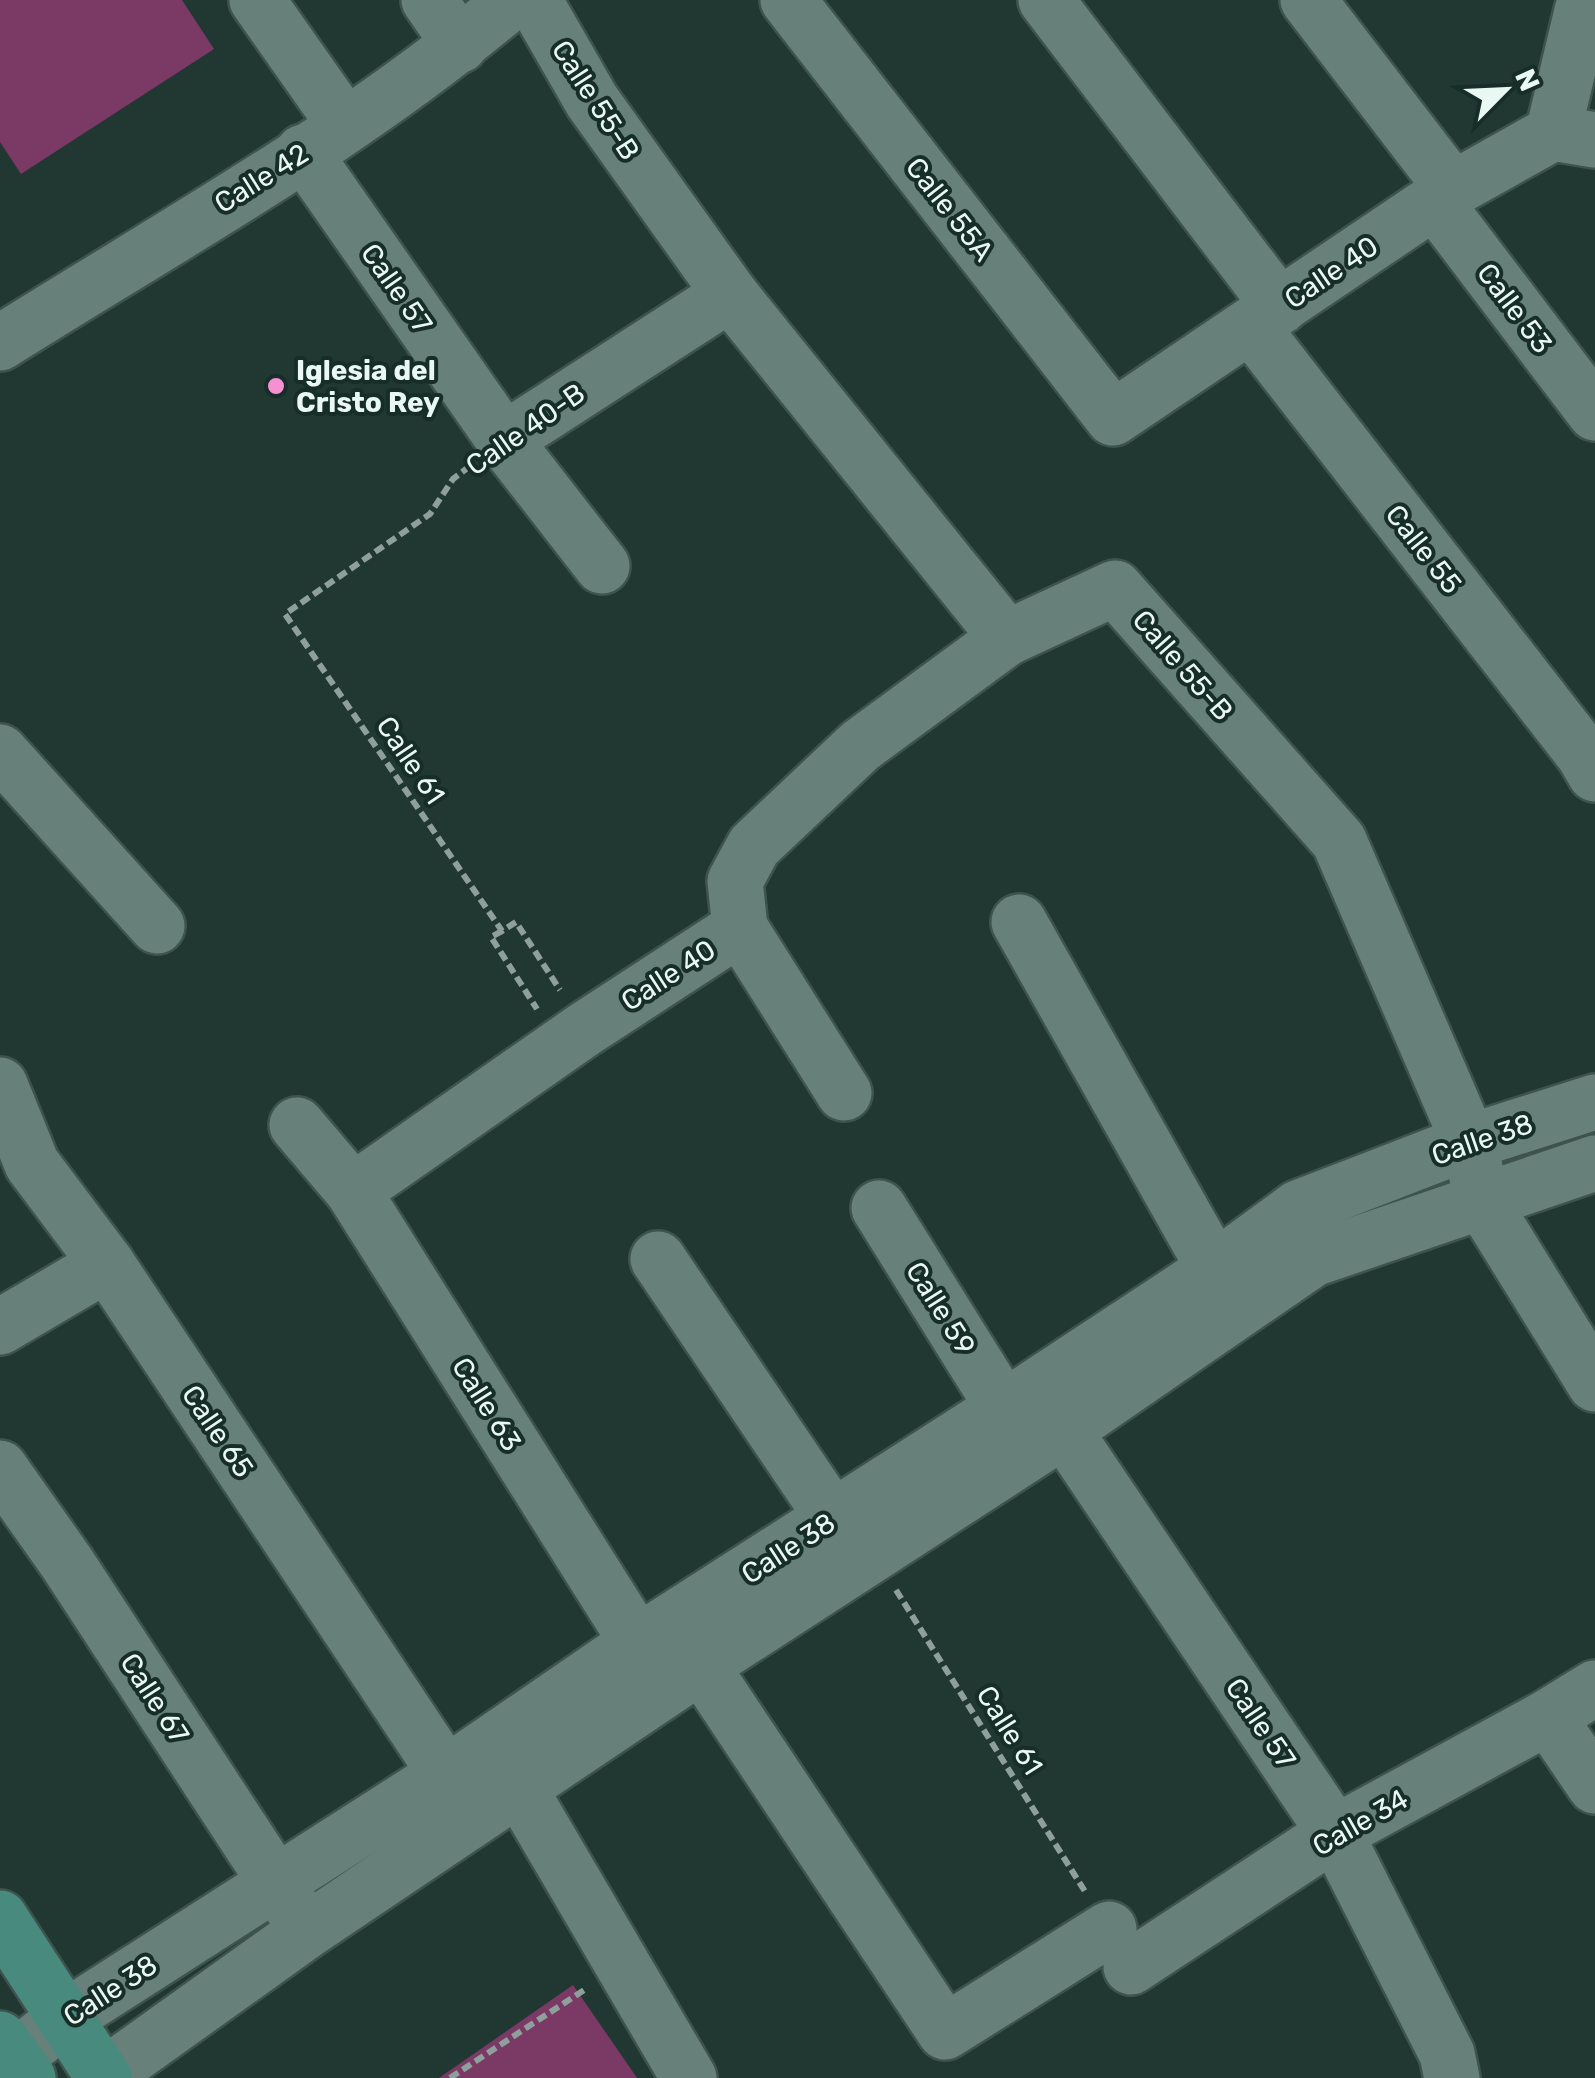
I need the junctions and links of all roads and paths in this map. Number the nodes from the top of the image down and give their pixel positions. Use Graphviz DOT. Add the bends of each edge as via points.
graph roads {
  1 [pos="257,0"];
  2 [pos="429,0"];
  3 [pos="513,0"];
  4 [pos="534,0"];
  5 [pos="788,0"];
  6 [pos="1046,0"];
  7 [pos="1308,0"];
  8 [pos="1583,13"];
  9 [pos="460,45"];
  10 [pos="1574,136"];
  11 [pos="324,139"];
  12 [pos="1444,196"];
  13 [pos="730,294"];
  14 [pos="1266,316"];
  15 [pos="0,343"];
  16 [pos="1595,414"];
  17 [pos="1112,418"];
  18 [pos="504,440"];
  19 [pos="602,566"];
  20 [pos="284,614"];
  21 [pos="1007,638"];
  22 [pos="0,752"];
  23 [pos="1595,774"];
  24 [pos="1019,922"];
  25 [pos="157,926"];
  26 [pos="740,928"];
  27 [pos="502,931"];
  28 [pos="573,1038"];
  29 [pos="844,1093"];
  30 [pos="1595,1102"];
  31 [pos="4,1105"];
  32 [pos="297,1125"];
  33 [pos="1470,1142"];
  34 [pos="1595,1163"];
  35 [pos="353,1191"];
  36 [pos="1483,1203"];
  37 [pos="878,1208"];
  38 [pos="658,1260"];
  39 [pos="107,1264"];
  40 [pos="1226,1290"];
  41 [pos="0,1327"];
  42 [pos="1595,1384"];
  43 [pos="1034,1408"];
  44 [pos="0,1468"];
  45 [pos="833,1518"];
  46 [pos="874,1554"];
  47 [pos="670,1655"];
  48 [pos="1595,1688"];
  49 [pos="1548,1717"];
  50 [pos="446,1774"];
  51 [pos="1595,1786"];
  52 [pos="519,1788"];
  53 [pos="1335,1834"];
  54 [pos="276,1884"];
  55 [pos="0,1918"];
  56 [pos="308,1930"];
  57 [pos="1120,1948"];
  58 [pos="623,1965"];
  59 [pos="65,2018"];
  60 [pos="945,2032"];
  61 [pos="11,2063"];
  62 [pos="1436,2070"];
  63 [pos="102,2078"];
  64 [pos="450,2078"];
  65 [pos="688,2078"];
  1 -- 11 [label="street, Calle 57"];
  2 -- 9 [label="street"];
  3 -- 9 [label="street, Calle 42"];
  4 -- 13 [label="street, Calle 55-B" via="592,101"];
  5 -- 17 [label="street, Calle 55A"];
  6 -- 14 [label="street, Calle 55"];
  7 -- 12 [label="street, Calle 53"];
  8 -- 10 [label="street, Calle 40"];
  9 -- 11 [label="street, Calle 42"];
  10 -- 12 [label="street, Calle 40"];
  11 -- 15 [label="street, Calle 42"];
  11 -- 18 [label="street, Calle 57"];
  12 -- 14 [label="street, Calle 40"];
  12 -- 16 [label="street, Calle 53"];
  13 -- 18 [label="street, Calle 40-B"];
  13 -- 21 [label="street, Calle 55-B"];
  14 -- 17 [label="street, Calle 40"];
  14 -- 23 [label="street, Calle 55"];
  18 -- 19 [label="street, Calle 57"];
  18 -- 20 [label="path, Calle 40-B" via="453,479 430,514"];
  20 -- 27 [label="path, Calle 61"];
  21 -- 26 [label="street, Calle 40" via="860,746 754,846 735,881"];
  21 -- 33 [label="street, Calle 55-B" via="1115,588 1339,841"];
  22 -- 25 [label="street"];
  24 -- 40 [label="street"];
  26 -- 28 [label="street, Calle 40"];
  26 -- 29 [label="street"];
  27 -- 28 [label="path, Calle 61" via="491,937"];
  27 -- 28 [label="path, Calle 61" via="516,922"];
  28 -- 35 [label="street, Calle 40"];
  30 -- 33 [label="street, Calle 38"];
  31 -- 39 [label="street, Calle 65" via="32,1164"];
  32 -- 35 [label="street, Calle 63"];
  33 -- 36 [label="street, Calle 55-B"];
  33 -- 40 [label="street, Calle 38" via="1298,1208"];
  34 -- 36 [label="street, Calle 38"];
  35 -- 47 [label="street, Calle 63"];
  36 -- 40 [label="street, Calle 38"];
  36 -- 42 [label="street, Calle 55-B"];
  37 -- 43 [label="street, Calle 59"];
  38 -- 45 [label="street"];
  39 -- 41 [label="street"];
  39 -- 50 [label="street, Calle 65"];
  40 -- 43 [label="street, Calle 38"];
  43 -- 45 [label="street, Calle 38"];
  43 -- 46 [label="street, Calle 38"];
  43 -- 53 [label="street, Calle 57"];
  44 -- 54 [label="street, Calle 67"];
  45 -- 47 [label="street, Calle 38"];
  46 -- 47 [label="street, Calle 38"];
  46 -- 57 [label="path, Calle 61"];
  47 -- 50 [label="street, Calle 38"];
  47 -- 52 [label="street, Calle 38"];
  47 -- 60 [label="street, Calle 63"];
  48 -- 49 [label="street, Calle 34"];
  49 -- 51 [label="street"];
  49 -- 53 [label="street, Calle 34"];
  50 -- 54 [label="street, Calle 38"];
  52 -- 56 [label="street, Calle 38"];
  52 -- 58 [label="street"];
  53 -- 57 [label="street, Calle 34"];
  53 -- 62 [label="street, Calle 57"];
  54 -- 56 [label="street, Calle 67"];
  54 -- 59 [label="street, Calle 38"];
  55 -- 59 [label="main road"];
  56 -- 63 [label="street, Calle 38"];
  57 -- 60 [label="street, Calle 34"];
  58 -- 64 [label="path"];
  58 -- 65 [label="street"];
  59 -- 61 [label="street, Calle 38"];
  59 -- 63 [label="main road"];
}
